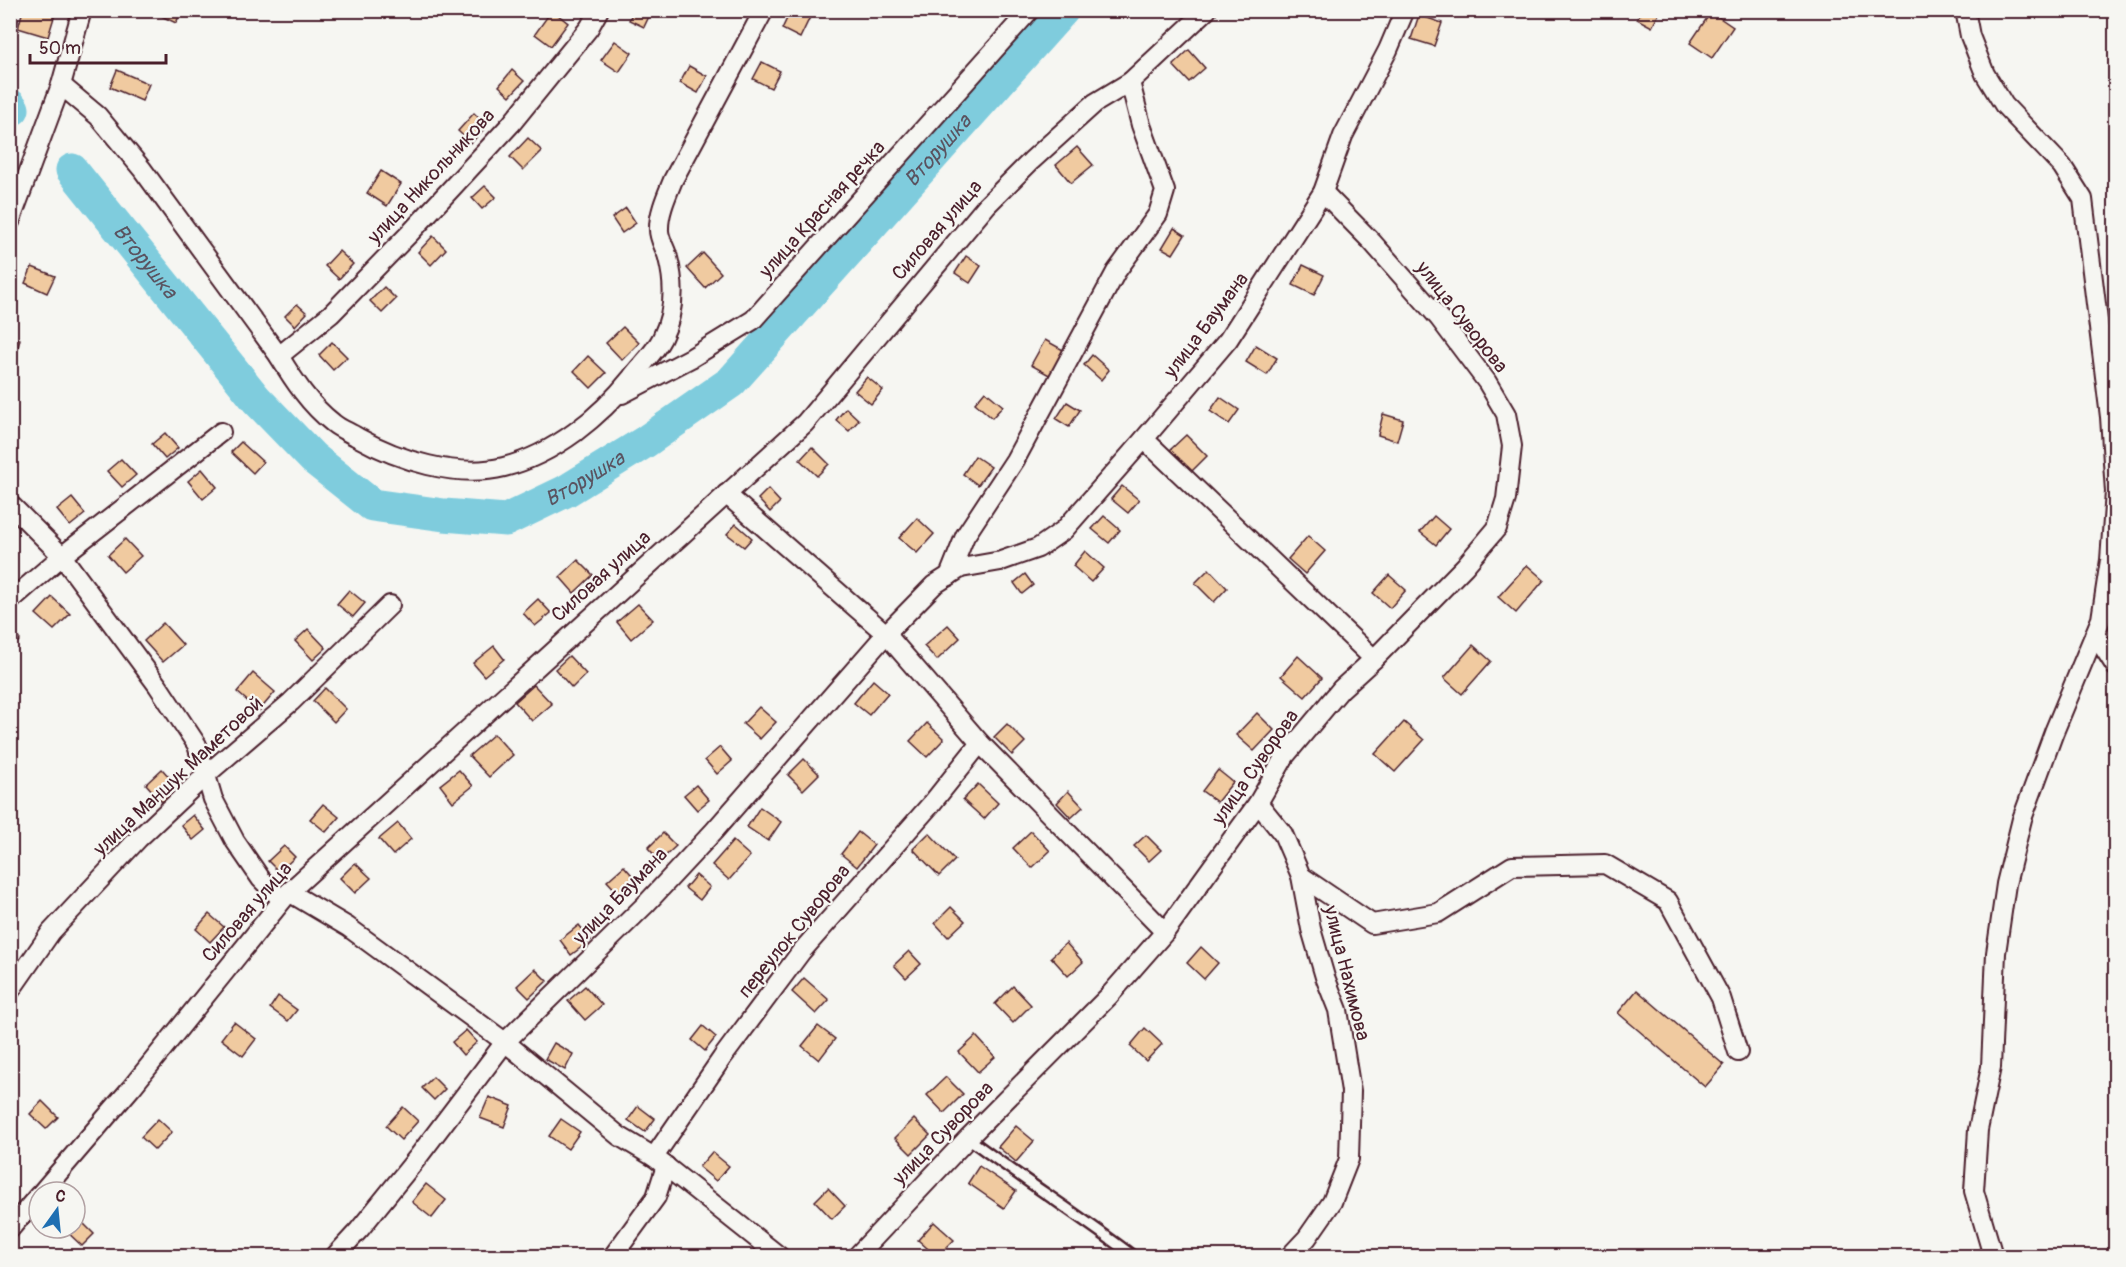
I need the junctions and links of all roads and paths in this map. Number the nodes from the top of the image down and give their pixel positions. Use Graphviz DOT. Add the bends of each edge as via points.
graph roads {
  1 [pos="82,10"];
  2 [pos="599,10"];
  3 [pos="764,10"];
  4 [pos="1030,10"];
  5 [pos="1207,10"];
  6 [pos="1405,10"];
  7 [pos="1965,10"];
  8 [pos="1130,82"];
  9 [pos="61,85"];
  10 [pos="16,186"];
  11 [pos="1323,192"];
  12 [pos="10,222"];
  13 [pos="279,356"];
  14 [pos="615,398"];
  15 [pos="221,432"];
  16 [pos="1144,440"];
  17 [pos="726,494"];
  18 [pos="10,504"];
  19 [pos="62,556"];
  20 [pos="949,576"];
  21 [pos="10,601"];
  22 [pos="390,605"];
  23 [pos="886,634"];
  24 [pos="2095,634"];
  25 [pos="1374,659"];
  26 [pos="2115,667"];
  27 [pos="980,743"];
  28 [pos="207,774"];
  29 [pos="1258,803"];
  30 [pos="1301,876"];
  31 [pos="285,896"];
  32 [pos="1165,932"];
  33 [pos="10,991"];
  34 [pos="505,1042"];
  35 [pos="1738,1052"];
  36 [pos="968,1138"];
  37 [pos="660,1161"];
  38 [pos="52,1180"];
  39 [pos="27,1210"];
  40 [pos="10,1229"];
  41 [pos="335,1257"];
  42 [pos="613,1257"];
  43 [pos="778,1257"];
  44 [pos="858,1257"];
  45 [pos="1133,1257"];
  46 [pos="1290,1257"];
  47 [pos="1993,1257"];
  1 -- 9 [label="street"];
  2 -- 13 [label="street, улица Никольникова" via="589,28 511,124 331,314"];
  3 -- 14 [label="street" via="673,180 658,230 674,287 671,313 662,338"];
  4 -- 14 [label="street, улица Красная речка" via="753,320"];
  5 -- 8 [label="street, Силовая улица"];
  6 -- 11 [label="street, улица Баумана" via="1343,136"];
  7 -- 24 [label="street" via="1985,74 1999,97 2062,166 2083,199 2110,417 2115,492 2110,560"];
  8 -- 17 [label="street, Силовая улица" via="1095,104 987,205 804,423"];
  8 -- 20 [label="street" via="1165,191 1158,214 1116,272 1015,460 965,536"];
  9 -- 10 [label="street"];
  9 -- 13 [label="street" via="98,116 142,169"];
  10 -- 12 [label="street"];
  11 -- 16 [label="street, улица Баумана" via="1228,340"];
  11 -- 25 [label="street, улица Суворова" via="1453,336 1506,414 1512,446 1506,499 1497,528 1465,567"];
  13 -- 14 [label="street" via="297,387 333,424 382,451 416,462 470,471 504,467 540,454 580,429"];
  15 -- 19 [label="street"];
  16 -- 20 [label="street, улица Баумана" via="1064,530 1038,548 1001,561 961,568"];
  16 -- 25 [label="street"];
  17 -- 23 [label="street"];
  17 -- 31 [label="street, Силовая улица"];
  18 -- 19 [label="street"];
  19 -- 21 [label="street"];
  19 -- 28 [label="street" via="198,745"];
  20 -- 23 [label="street, улица Баумана" via="934,585"];
  22 -- 28 [label="street, улица Маншук Маметовой" via="291,702"];
  23 -- 27 [label="street"];
  23 -- 34 [label="street, улица Баумана" via="707,839"];
  24 -- 26 [label="street"];
  24 -- 47 [label="street" via="2022,819 2006,884 1996,952 1991,1067 1978,1130 1974,1191"];
  25 -- 29 [label="street, улица Суворова" via="1341,689 1285,756"];
  27 -- 32 [label="street"];
  27 -- 37 [label="street, переулок Суворова" via="801,952 722,1058"];
  28 -- 31 [label="street" via="213,799 235,841 261,879"];
  28 -- 33 [label="street, улица Маншук Маметовой" via="138,839 51,932"];
  29 -- 30 [label="street, улица Нахимова" via="1283,834"];
  29 -- 32 [label="street, улица Суворова"];
  30 -- 35 [label="street" via="1372,924 1438,913 1512,866 1605,864 1668,902 1721,998"];
  30 -- 46 [label="street, улица Нахимова" via="1314,938 1338,1010 1351,1091 1349,1159 1332,1202"];
  31 -- 34 [label="street" via="348,927"];
  31 -- 38 [label="street, Силовая улица"];
  32 -- 36 [label="street, улица Суворова" via="1108,997"];
  34 -- 37 [label="street" via="619,1136"];
  34 -- 41 [label="street, улица Баумана" via="418,1157"];
  36 -- 44 [label="street, улица Суворова"];
  36 -- 45 [label="lane"];
  37 -- 42 [label="street, переулок Суворова" via="656,1197"];
  37 -- 43 [label="street"];
  39 -- 40 [label="street"];
}
